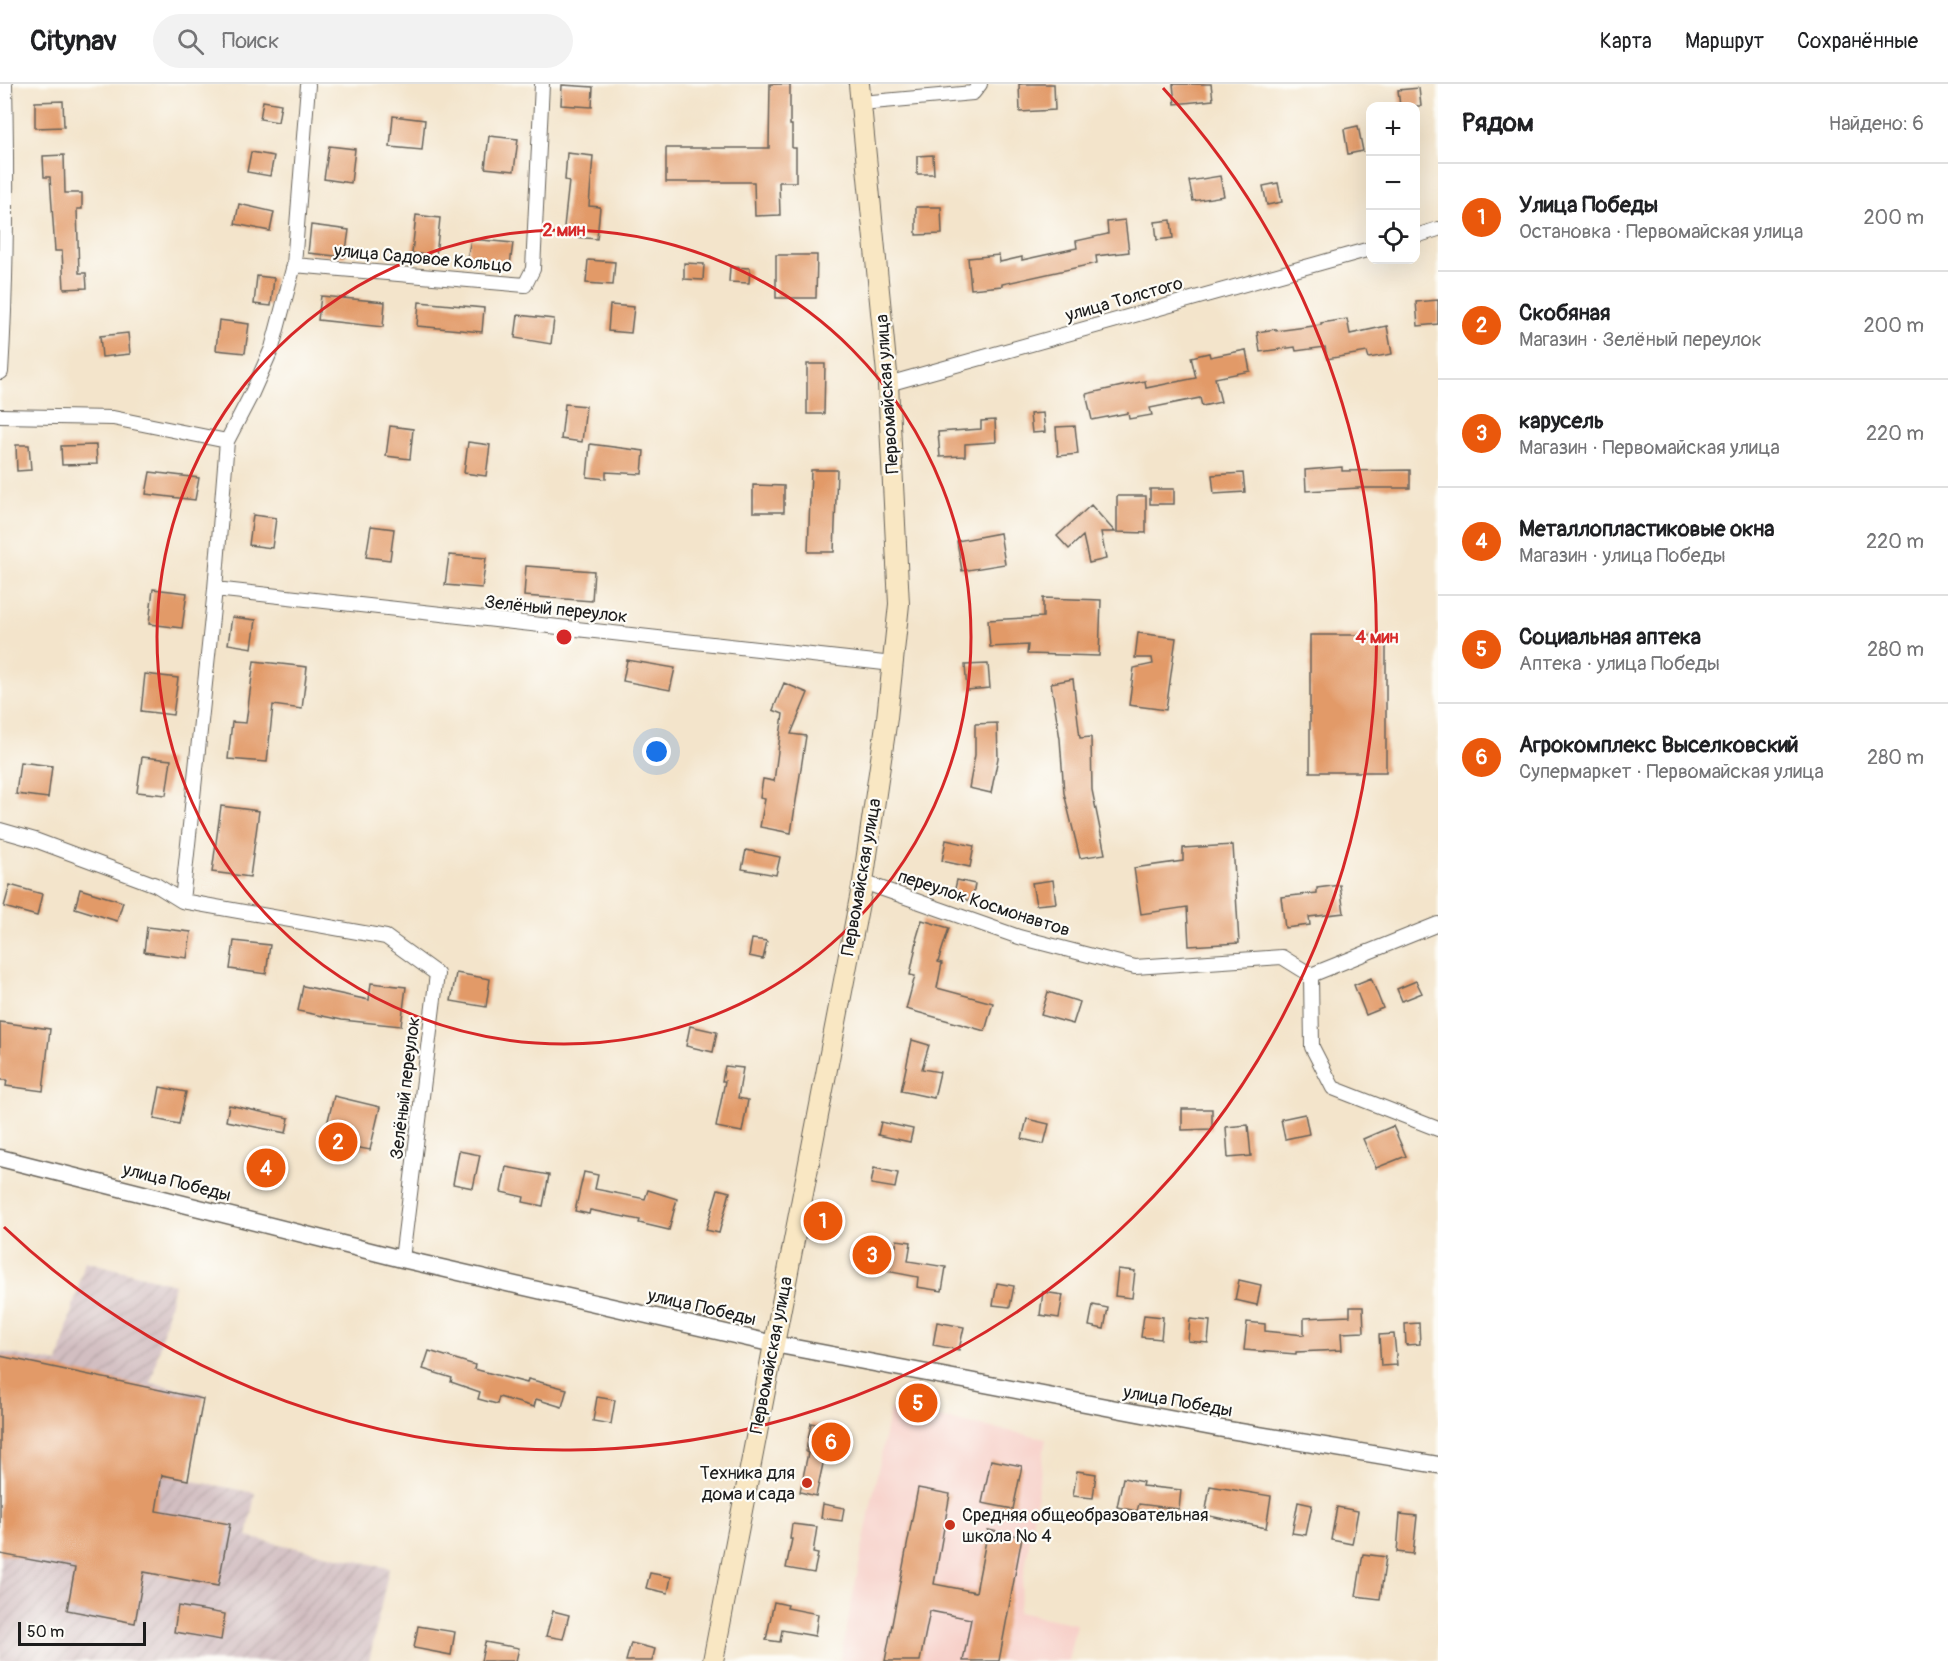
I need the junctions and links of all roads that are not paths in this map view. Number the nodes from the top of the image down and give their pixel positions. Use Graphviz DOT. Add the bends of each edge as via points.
graph roads {
  1 [pos="4,84"];
  2 [pos="542,84"];
  3 [pos="980,84"];
  4 [pos="308,85"];
  5 [pos="860,94"];
  6 [pos="1438,230"];
  7 [pos="1420,235"];
  8 [pos="1366,250"];
  9 [pos="294,265"];
  10 [pos="1,372"];
  11 [pos="888,384"];
  12 [pos="1,402"];
  13 [pos="0,416"];
  14 [pos="227,441"];
  15 [pos="214,589"];
  16 [pos="893,664"];
  17 [pos="0,830"];
  18 [pos="863,882"];
  19 [pos="182,901"];
  20 [pos="1438,924"];
  21 [pos="1311,975"];
  22 [pos="1438,1129"];
  23 [pos="0,1158"];
  24 [pos="402,1259"];
  25 [pos="774,1344"];
  26 [pos="1438,1465"];
  27 [pos="713,1661"];
  1 -- 10 [label="street" via="6,227"];
  2 -- 9 [label="street, улица Садовое Кольцо" via="533,269 525,285"];
  3 -- 5 [label="street" via="973,93"];
  4 -- 9 [label="street"];
  5 -- 11 [label="main road, Первомайская улица"];
  6 -- 7 [label="street"];
  8 -- 11 [label="street, улица Толстого"];
  9 -- 14 [label="street" via="272,348"];
  11 -- 16 [label="main road, Первомайская улица" via="899,604"];
  12 -- 13 [label="street"];
  13 -- 14 [label="street" via="113,418"];
  14 -- 15 [label="street"];
  15 -- 16 [label="street, Зелёный переулок"];
  15 -- 19 [label="street"];
  16 -- 18 [label="main road, Первомайская улица"];
  17 -- 19 [label="street, Зелёный переулок" via="156,885"];
  18 -- 21 [label="street, переулок Космонавтов" via="1019,937 1135,967 1281,957"];
  18 -- 25 [label="main road, Первомайская улица"];
  19 -- 24 [label="street, Зелёный переулок" via="386,937 437,974"];
  20 -- 21 [label="street"];
  21 -- 22 [label="street" via="1312,1047 1333,1088"];
  23 -- 24 [label="street, улица Победы"];
  24 -- 25 [label="street, улица Победы"];
  25 -- 26 [label="street, улица Победы" via="1205,1426"];
  25 -- 27 [label="main road, Первомайская улица"];
}
